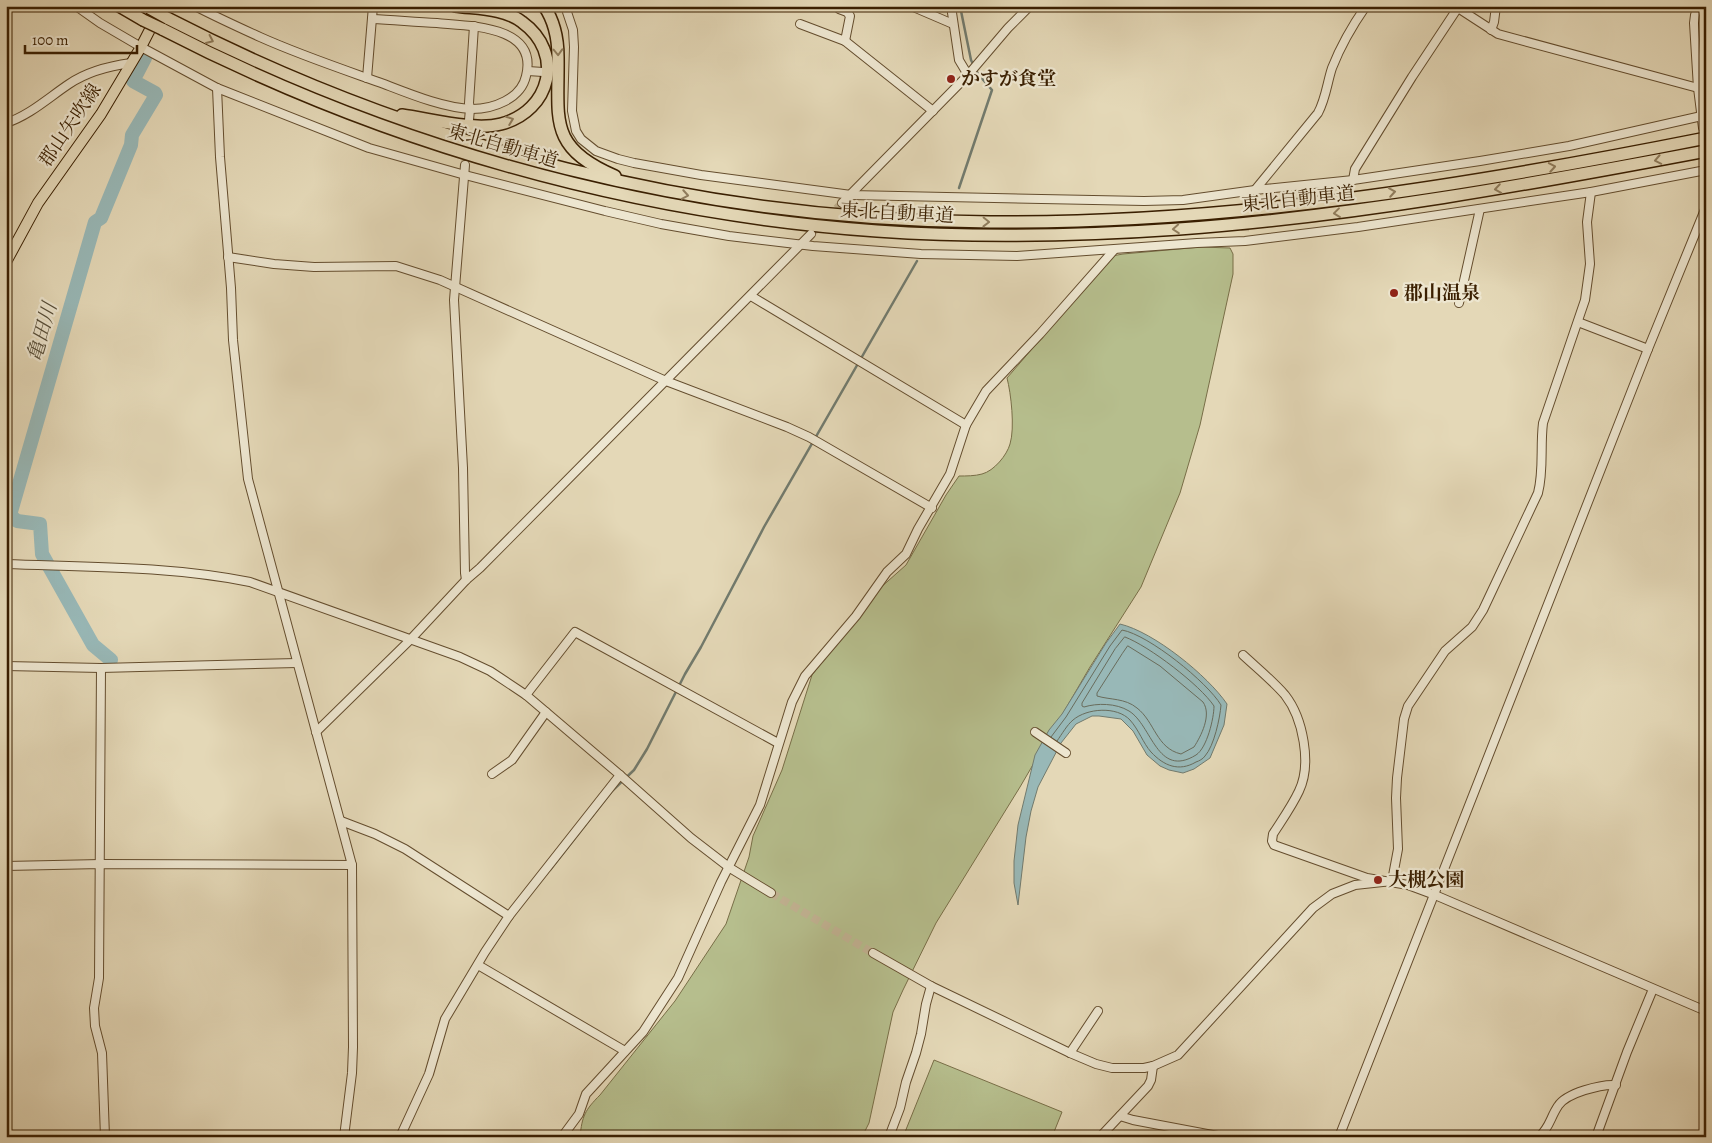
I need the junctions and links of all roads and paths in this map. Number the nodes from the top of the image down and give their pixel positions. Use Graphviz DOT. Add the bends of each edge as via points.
graph roads {
  1 [pos="76,6"];
  2 [pos="119,6"];
  3 [pos="162,6"];
  4 [pos="194,6"];
  5 [pos="373,6"];
  6 [pos="455,6"];
  7 [pos="544,6"];
  8 [pos="565,6"];
  9 [pos="838,6"];
  10 [pos="912,6"];
  11 [pos="951,6"];
  12 [pos="1030,6"];
  13 [pos="1366,6"];
  14 [pos="1496,6"];
  15 [pos="1698,6"];
  16 [pos="148,7"];
  17 [pos="1459,7"];
  18 [pos="372,19"];
  19 [pos="800,24"];
  20 [pos="953,24"];
  21 [pos="474,26"];
  22 [pos="1491,30"];
  23 [pos="845,41"];
  24 [pos="141,47"];
  25 [pos="131,63"];
  26 [pos="528,71"];
  27 [pos="543,72"];
  28 [pos="564,73"];
  29 [pos="574,73"];
  30 [pos="968,75"];
  31 [pos="367,78"];
  32 [pos="217,88"];
  33 [pos="1698,88"];
  34 [pos="470,109"];
  35 [pos="376,111"];
  36 [pos="933,111"];
  37 [pos="1704,115"];
  38 [pos="469,120"];
  39 [pos="6,123"];
  40 [pos="1704,133"];
  41 [pos="1706,151"];
  42 [pos="465,165"];
  43 [pos="1706,170"];
  44 [pos="465,175"];
  45 [pos="1353,180"];
  46 [pos="637,185"];
  47 [pos="1591,192"];
  48 [pos="851,194"];
  49 [pos="1250,194"];
  50 [pos="842,203"];
  51 [pos="1706,207"];
  52 [pos="1480,209"];
  53 [pos="1245,231"];
  54 [pos="811,234"];
  55 [pos="1244,241"];
  56 [pos="800,244"];
  57 [pos="1114,250"];
  58 [pos="228,257"];
  59 [pos="6,262"];
  60 [pos="455,287"];
  61 [pos="751,296"];
  62 [pos="1459,302"];
  63 [pos="1578,322"];
  64 [pos="1648,349"];
  65 [pos="666,381"];
  66 [pos="966,425"];
  67 [pos="932,508"];
  68 [pos="6,564"];
  69 [pos="466,580"];
  70 [pos="278,592"];
  71 [pos="410,640"];
  72 [pos="1243,655"];
  73 [pos="297,663"];
  74 [pos="6,666"];
  75 [pos="101,668"];
  76 [pos="526,696"];
  77 [pos="546,712"];
  78 [pos="316,732"];
  79 [pos="1035,732"];
  80 [pos="778,743"];
  81 [pos="1066,753"];
  82 [pos="492,774"];
  83 [pos="620,775"];
  84 [pos="341,821"];
  85 [pos="100,864"];
  86 [pos="352,865"];
  87 [pos="6,866"];
  88 [pos="730,868"];
  89 [pos="1392,881"];
  90 [pos="771,893"];
  91 [pos="1435,895"];
  92 [pos="509,916"];
  93 [pos="873,953"];
  94 [pos="478,965"];
  95 [pos="931,986"];
  96 [pos="1653,989"];
  97 [pos="1098,1011"];
  98 [pos="1706,1011"];
  99 [pos="624,1051"];
  100 [pos="1070,1053"];
  101 [pos="1153,1066"];
  102 [pos="1616,1085"];
  103 [pos="1120,1116"];
  104 [pos="105,1137"];
  105 [pos="344,1137"];
  106 [pos="400,1137"];
  107 [pos="562,1137"];
  108 [pos="889,1137"];
  109 [pos="1100,1137"];
  110 [pos="1223,1137"];
  111 [pos="1339,1137"];
  112 [pos="1540,1137"];
  113 [pos="1596,1137"];
  1 -- 24 [label="street"];
  41 -- 2 [label="highway, 東北自動車道, one-way, bridge" via="1379,208 1236,224 1058,234 877,231 686,208 518,170 413,138 317,102 248,72"];
  3 -- 24 [label="main road, 郡山矢吹線"];
  4 -- 31 [label="street" via="261,38"];
  5 -- 18 [label="street"];
  35 -- 6 [label="highway, one-way" via="451,123 499,125 523,115 540,96 547,78 547,60 530,28 499,12"];
  7 -- 46 [label="highway, one-way" via="556,29 557,113 565,139 584,159"];
  8 -- 29 [label="street" via="572,30"];
  9 -- 23 [label="street" via="850,16"];
  10 -- 20 [label="street"];
  11 -- 20 [label="street"];
  12 -- 30 [label="street"];
  13 -- 49 [label="street" via="1343,41 1318,113"];
  14 -- 22 [label="street"];
  15 -- 33 [label="street" via="1694,15"];
  16 -- 35 [label="highway, 東北自動車道, one-way, bridge" via="286,75"];
  17 -- 22 [label="street"];
  17 -- 45 [label="street" via="1355,169"];
  18 -- 21 [label="street"];
  18 -- 31 [label="street"];
  19 -- 23 [label="street"];
  20 -- 30 [label="street" via="959,60"];
  21 -- 26 [label="street" via="501,32 517,41 523,48"];
  21 -- 34 [label="street"];
  22 -- 33 [label="street"];
  23 -- 36 [label="street"];
  24 -- 25 [label="main road, 郡山矢吹線"];
  24 -- 32 [label="street"];
  25 -- 39 [label="street" via="91,72"];
  25 -- 59 [label="main road, 郡山矢吹線" via="101,114 38,203"];
  26 -- 27 [label="street"];
  26 -- 34 [label="street" via="522,87 504,102"];
  28 -- 29 [label="street"];
  29 -- 48 [label="street" via="572,111 576,131 596,151 634,164"];
  30 -- 36 [label="street"];
  31 -- 34 [label="street"];
  32 -- 44 [label="street" via="369,148"];
  32 -- 58 [label="street"];
  33 -- 37 [label="street"];
  34 -- 38 [label="street"];
  35 -- 46 [label="highway, 東北自動車道" via="493,150"];
  36 -- 48 [label="street"];
  37 -- 40 [label="street"];
  37 -- 45 [label="street" via="1569,146"];
  46 -- 40 [label="highway, 東北自動車道, one-way" via="767,208 880,218 990,222 1112,220 1237,211 1378,194 1524,172"];
  42 -- 44 [label="street"];
  43 -- 47 [label="street"];
  44 -- 56 [label="street" via="661,224"];
  44 -- 60 [label="street"];
  45 -- 49 [label="street"];
  47 -- 52 [label="street"];
  47 -- 63 [label="street" via="1587,222 1589,276"];
  48 -- 49 [label="street" via="1144,201"];
  48 -- 50 [label="street"];
  51 -- 64 [label="street"];
  52 -- 55 [label="street"];
  52 -- 62 [label="street"];
  53 -- 55 [label="street"];
  54 -- 56 [label="street"];
  55 -- 57 [label="street"];
  56 -- 57 [label="street" via="921,254 1008,256"];
  56 -- 61 [label="street"];
  57 -- 66 [label="street" via="986,391"];
  58 -- 60 [label="street" via="274,264 396,266"];
  58 -- 70 [label="street" via="232,340 248,479"];
  60 -- 65 [label="street"];
  60 -- 69 [label="street"];
  61 -- 65 [label="street"];
  61 -- 66 [label="street"];
  63 -- 64 [label="street"];
  63 -- 89 [label="street" via="1543,424 1542,479 1538,493 1472,628 1445,651 1408,706 1397,778 1398,848"];
  64 -- 91 [label="street"];
  65 -- 67 [label="street" via="809,437"];
  65 -- 69 [label="street"];
  66 -- 67 [label="street" via="950,474"];
  67 -- 80 [label="street" via="906,554 887,572 856,616 805,676"];
  68 -- 70 [label="street" via="194,572 250,582"];
  69 -- 71 [label="street"];
  70 -- 71 [label="street"];
  70 -- 73 [label="street"];
  71 -- 76 [label="street" via="490,671"];
  71 -- 78 [label="street"];
  72 -- 89 [label="street" via="1285,695 1303,737 1305,761 1300,790 1273,834 1272,842 1368,878"];
  73 -- 75 [label="street"];
  73 -- 78 [label="street"];
  74 -- 75 [label="street"];
  75 -- 85 [label="street"];
  76 -- 77 [label="street"];
  76 -- 80 [label="street" via="575,632"];
  77 -- 82 [label="street" via="512,760"];
  77 -- 83 [label="street"];
  78 -- 84 [label="street"];
  79 -- 81 [label="street"];
  80 -- 88 [label="street" via="760,805"];
  83 -- 88 [label="street"];
  83 -- 92 [label="street"];
  84 -- 86 [label="street"];
  84 -- 92 [label="street" via="406,849"];
  85 -- 86 [label="street"];
  85 -- 87 [label="street"];
  85 -- 104 [label="street" via="99,978 94,1008 102,1053"];
  86 -- 105 [label="street" via="353,1047"];
  88 -- 90 [label="street"];
  88 -- 99 [label="street" via="678,978 643,1032"];
  89 -- 91 [label="street"];
  89 -- 101 [label="street" via="1355,886 1332,894 1314,908 1178,1055"];
  91 -- 96 [label="street"];
  91 -- 111 [label="street"];
  92 -- 94 [label="street"];
  93 -- 95 [label="street"];
  94 -- 99 [label="street"];
  94 -- 106 [label="street" via="445,1019 429,1074"];
  95 -- 100 [label="street"];
  95 -- 108 [label="street" via="916,1053"];
  96 -- 98 [label="street"];
  96 -- 102 [label="street"];
  97 -- 100 [label="street"];
  99 -- 107 [label="street" via="586,1094 579,1114"];
  100 -- 101 [label="street" via="1112,1068"];
  101 -- 103 [label="street" via="1148,1086"];
  102 -- 112 [label="street" via="1568,1096 1558,1106 1547,1130"];
  102 -- 113 [label="street"];
  103 -- 109 [label="street"];
  103 -- 110 [label="street"];
}
